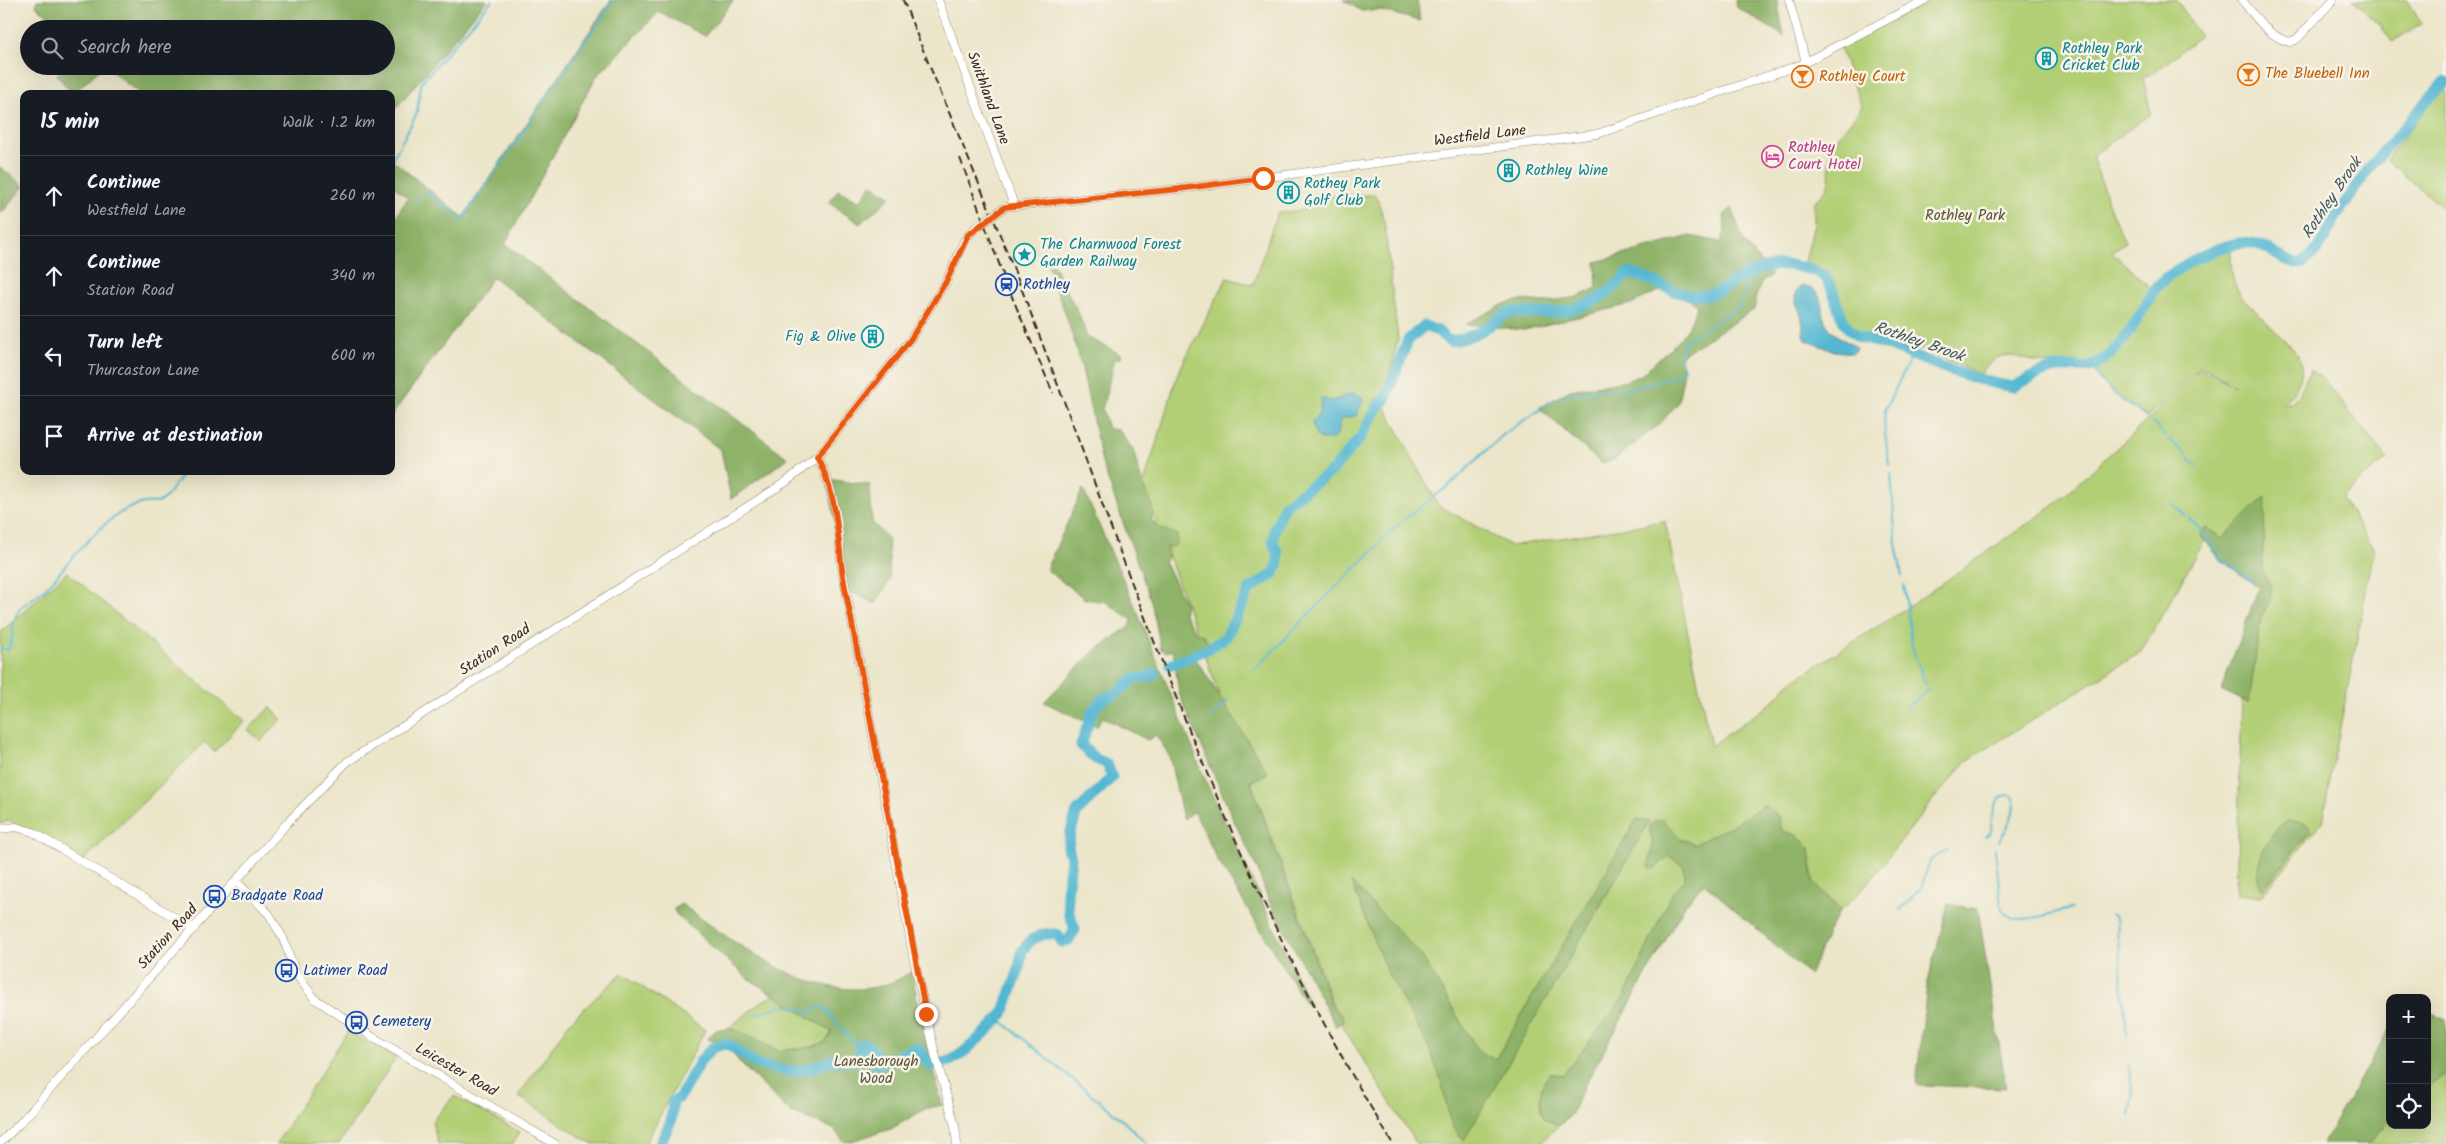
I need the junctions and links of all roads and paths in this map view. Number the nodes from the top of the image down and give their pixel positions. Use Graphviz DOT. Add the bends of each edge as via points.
graph roads {
  1 [pos="938,0"];
  2 [pos="1789,0"];
  3 [pos="1925,0"];
  4 [pos="2242,0"];
  5 [pos="2333,0"];
  6 [pos="1806,62"];
  7 [pos="1014,205"];
  8 [pos="817,457"];
  9 [pos="0,829"];
  10 [pos="236,881"];
  11 [pos="194,929"];
  12 [pos="0,1143"];
  13 [pos="554,1144"];
  14 [pos="957,1144"];
  1 -- 7 [label="street, Swithland Lane"];
  2 -- 6 [label="street"];
  3 -- 6 [label="street, Westfield Lane"];
  4 -- 5 [label="street" via="2272,33 2292,42"];
  6 -- 7 [label="street, Westfield Lane" via="1597,134 1179,189"];
  7 -- 8 [label="street, Station Road, bridge" via="1005,207 974,229 964,241 947,280 910,340"];
  8 -- 10 [label="street, Station Road" via="786,482 360,753 333,774"];
  8 -- 14 [label="street" via="830,484 841,562 912,952"];
  9 -- 11 [label="street" via="16,827 33,832"];
  10 -- 11 [label="street, Station Road"];
  10 -- 13 [label="street, Leicester Road" via="269,914 283,938 296,974 315,1000"];
  11 -- 12 [label="street, Station Road"];
}
